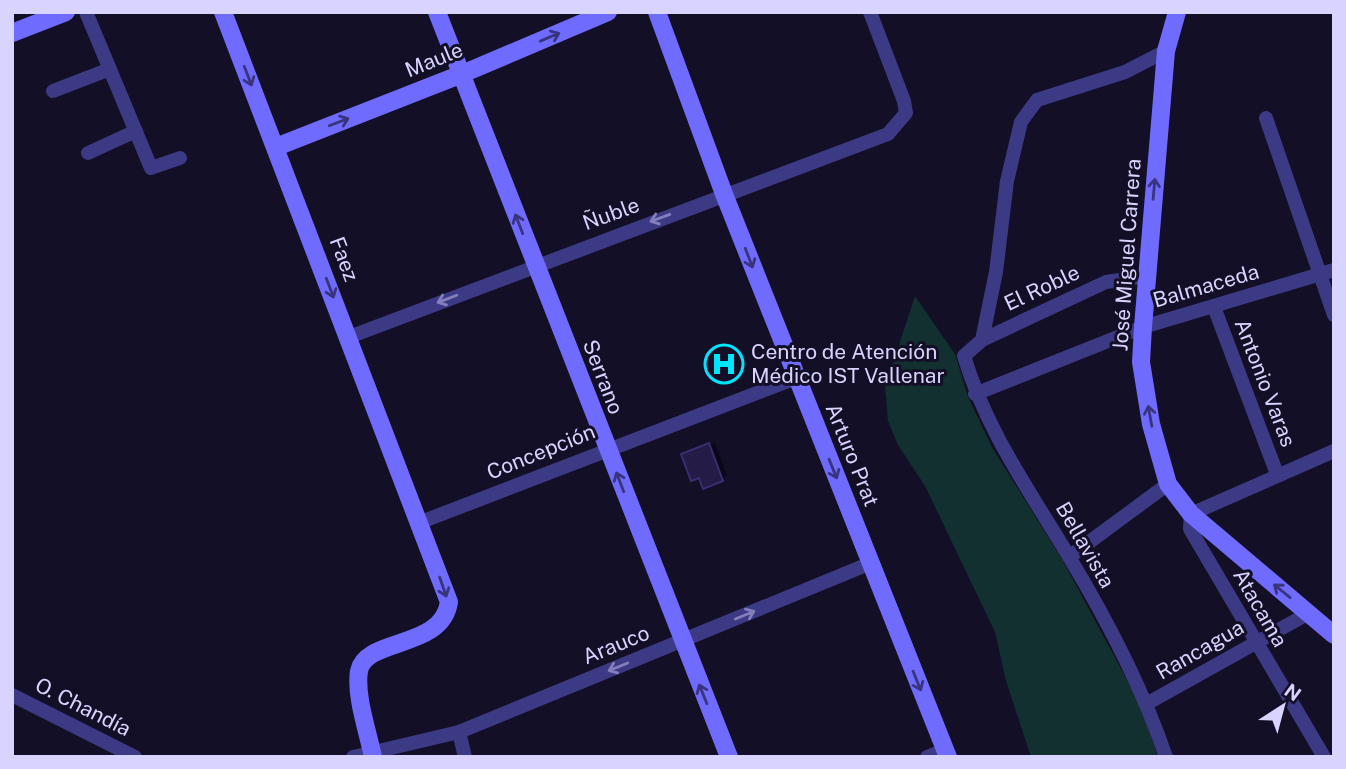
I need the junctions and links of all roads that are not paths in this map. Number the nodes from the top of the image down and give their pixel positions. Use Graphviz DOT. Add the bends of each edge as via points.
graph roads {
  1 [pos="66,12"];
  2 [pos="86,12"];
  3 [pos="223,12"];
  4 [pos="437,12"];
  5 [pos="608,12"];
  6 [pos="657,12"];
  7 [pos="870,12"];
  8 [pos="1177,12"];
  9 [pos="12,33"];
  10 [pos="1166,51"];
  11 [pos="110,69"];
  12 [pos="462,74"];
  13 [pos="53,92"];
  14 [pos="1266,118"];
  15 [pos="136,131"];
  16 [pos="276,147"];
  17 [pos="88,153"];
  18 [pos="180,158"];
  19 [pos="724,194"];
  20 [pos="535,265"];
  21 [pos="1327,272"];
  22 [pos="1146,276"];
  23 [pos="1214,307"];
  24 [pos="1334,315"];
  25 [pos="1143,327"];
  26 [pos="349,337"];
  27 [pos="982,340"];
  28 [pos="964,356"];
  29 [pos="796,378"];
  30 [pos="975,394"];
  31 [pos="607,448"];
  32 [pos="1334,452"];
  33 [pos="1277,474"];
  34 [pos="1168,484"];
  35 [pos="1191,514"];
  36 [pos="421,522"];
  37 [pos="1069,557"];
  38 [pos="871,563"];
  39 [pos="1309,613"];
  40 [pos="1334,635"];
  41 [pos="682,642"];
  42 [pos="1256,642"];
  43 [pos="12,695"];
  44 [pos="1148,703"];
  45 [pos="459,732"];
  46 [pos="946,753"];
  47 [pos="373,755"];
  48 [pos="135,757"];
  49 [pos="353,757"];
  50 [pos="465,757"];
  51 [pos="729,757"];
  52 [pos="927,757"];
  53 [pos="1166,757"];
  54 [pos="1324,757"];
  1 -- 9 [label="main road"];
  2 -- 11 [label="street"];
  3 -- 16 [label="main road, Faez, one-way"];
  4 -- 12 [label="main road, Serrano"];
  12 -- 5 [label="main road, Maule, one-way"];
  6 -- 19 [label="main road, Arturo Prat"];
  7 -- 19 [label="street, Ñuble" via="905,113 888,134"];
  8 -- 10 [label="main road, José Miguel Carrera"];
  22 -- 10 [label="main road, José Miguel Carrera, one-way"];
  10 -- 27 [label="street" via="1125,72 1037,100 1021,122"];
  11 -- 13 [label="street"];
  11 -- 15 [label="street"];
  16 -- 12 [label="main road, Maule, one-way"];
  20 -- 12 [label="main road, Serrano, one-way"];
  14 -- 21 [label="street"];
  15 -- 17 [label="street"];
  15 -- 18 [label="street" via="151,168"];
  16 -- 26 [label="main road, Faez, one-way"];
  19 -- 20 [label="street, Ñuble, one-way"];
  19 -- 29 [label="main road, Arturo Prat, one-way"];
  20 -- 26 [label="street, Ñuble, one-way"];
  20 -- 31 [label="main road, Serrano"];
  21 -- 23 [label="street, Balmaceda"];
  21 -- 24 [label="street"];
  22 -- 25 [label="main road, José Miguel Carrera"];
  22 -- 27 [label="street, El Roble" via="1106,282"];
  23 -- 25 [label="street, Balmaceda"];
  23 -- 33 [label="street, Antonio Varas"];
  25 -- 30 [label="street, Balmaceda"];
  34 -- 25 [label="main road, José Miguel Carrera, one-way" via="1151,424 1141,362"];
  26 -- 36 [label="main road, Faez"];
  27 -- 28 [label="street, El Roble"];
  28 -- 30 [label="street, Bellavista"];
  29 -- 31 [label="street, Concepción"];
  29 -- 38 [label="main road, Arturo Prat, one-way"];
  30 -- 37 [label="street, Bellavista" via="1000,445"];
  31 -- 36 [label="street, Concepción"];
  41 -- 31 [label="main road, Serrano, one-way"];
  32 -- 33 [label="street"];
  33 -- 35 [label="street"];
  34 -- 35 [label="main road, José Miguel Carrera"];
  34 -- 37 [label="street"];
  39 -- 35 [label="main road, José Miguel Carrera, one-way"];
  35 -- 42 [label="street, Atacama" via="1190,529"];
  36 -- 47 [label="main road, Faez, one-way" via="449,602 447,613 427,633 370,656 361,666 359,685"];
  37 -- 44 [label="street, Bellavista"];
  41 -- 38 [label="street, Arauco, one-way"];
  38 -- 46 [label="main road, Arturo Prat, one-way"];
  39 -- 40 [label="main road, José Miguel Carrera"];
  39 -- 42 [label="street, Rancagua"];
  41 -- 45 [label="street, Arauco, one-way"];
  51 -- 41 [label="main road, Serrano, one-way"];
  42 -- 44 [label="street, Rancagua"];
  42 -- 54 [label="street, Atacama"];
  43 -- 48 [label="street, O. Chandía"];
  44 -- 53 [label="street, Bellavista"];
  45 -- 47 [label="street, Arauco"];
  45 -- 50 [label="street"];
  46 -- 52 [label="street"];
  47 -- 49 [label="street"];
}
